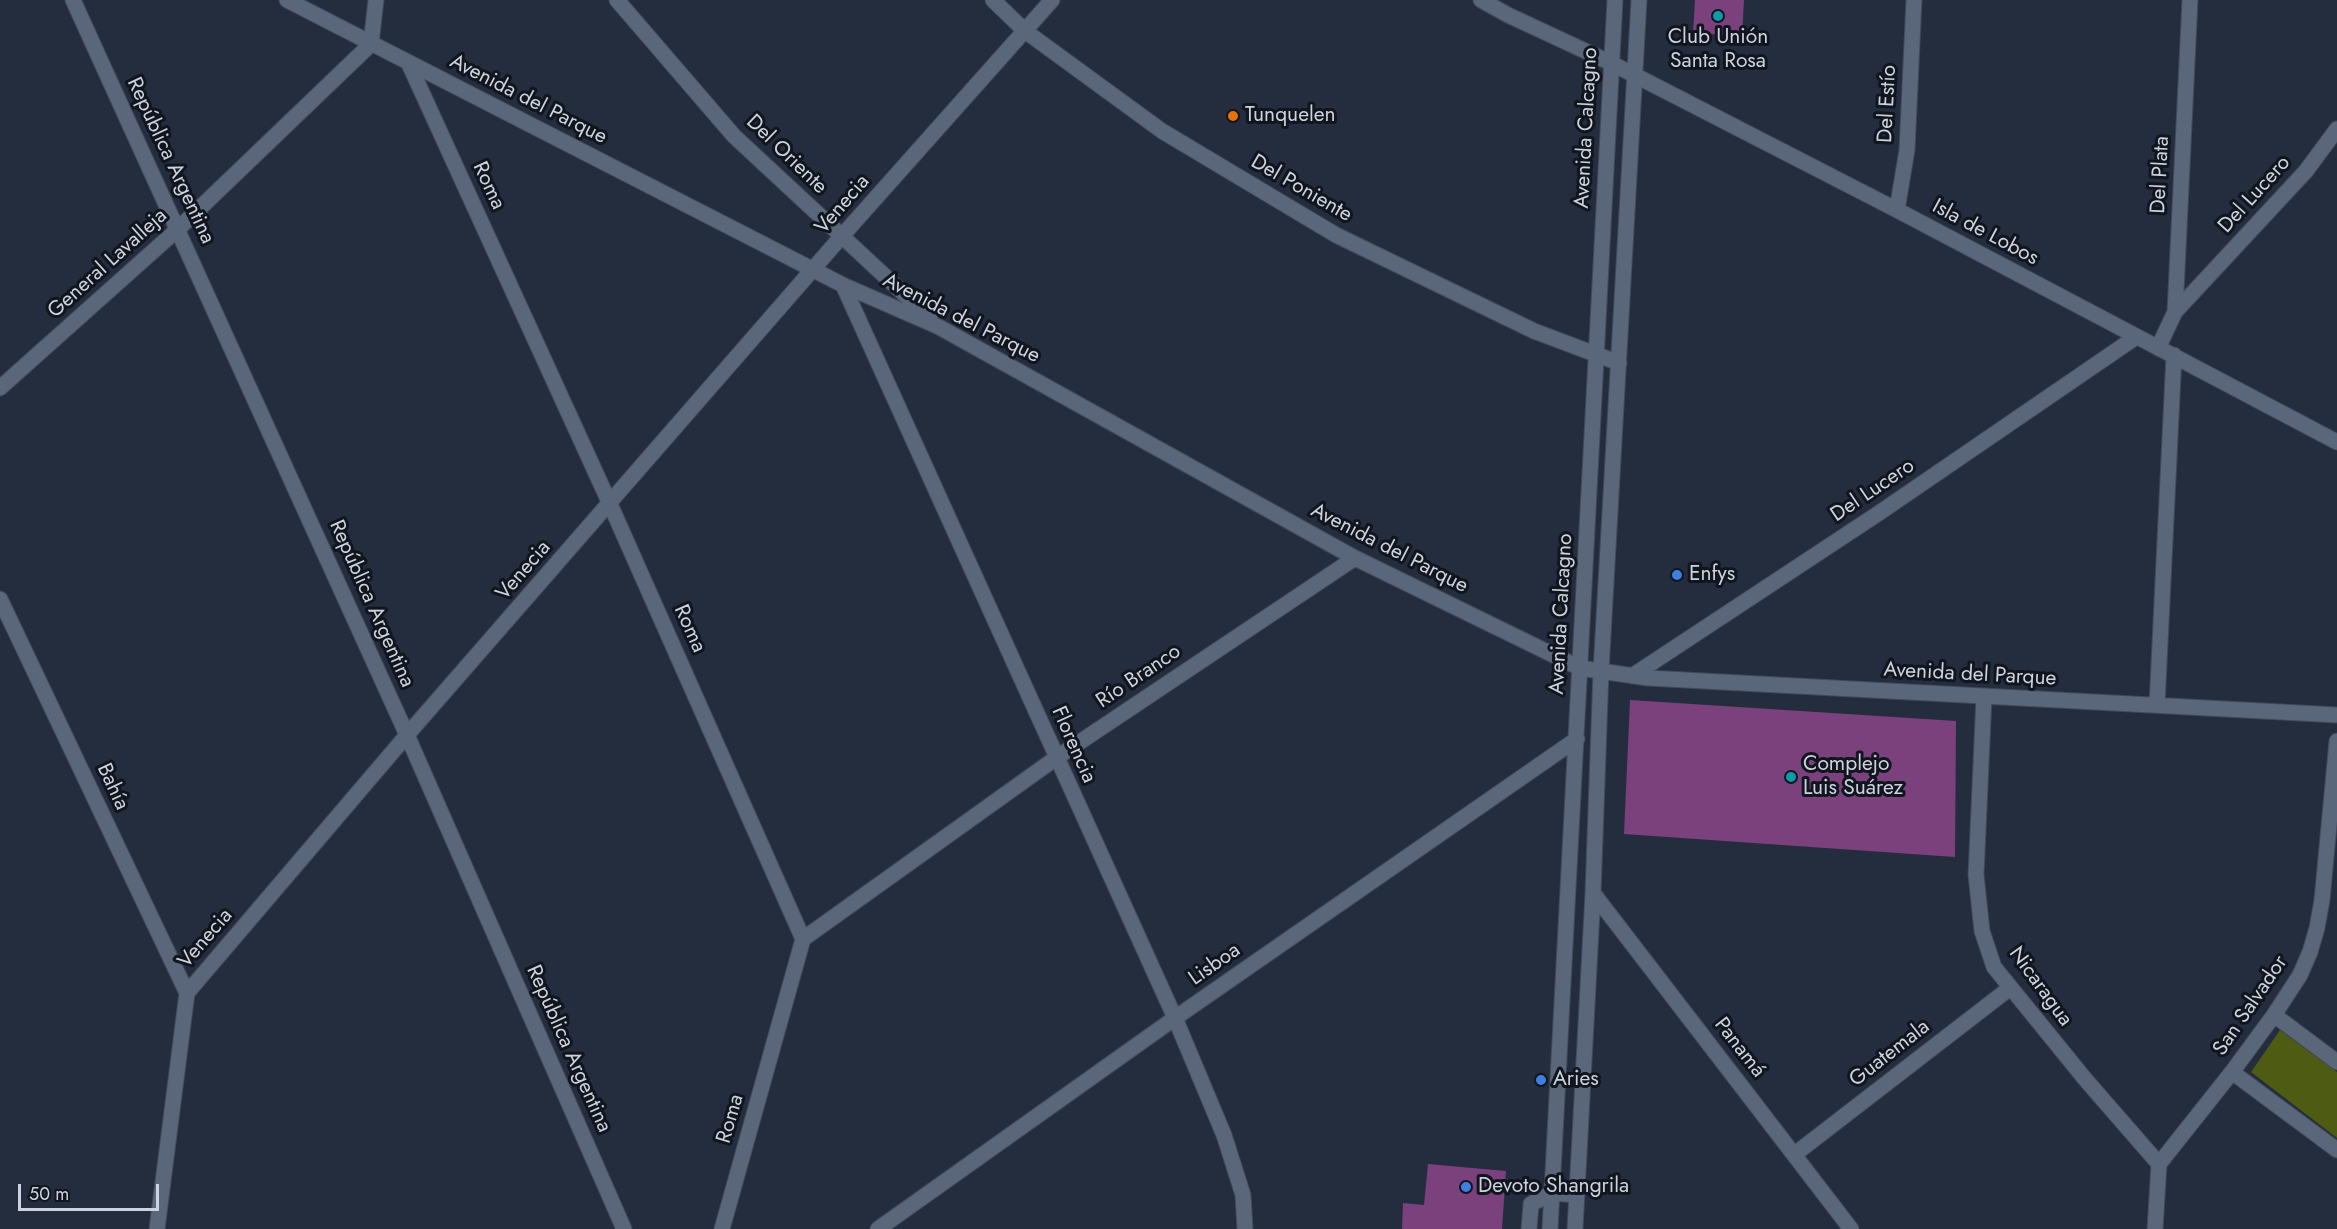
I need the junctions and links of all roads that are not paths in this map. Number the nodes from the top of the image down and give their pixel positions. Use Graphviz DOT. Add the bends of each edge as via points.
graph roads {
  1 [pos="73,0"];
  2 [pos="287,0"];
  3 [pos="376,0"];
  4 [pos="617,0"];
  5 [pos="993,0"];
  6 [pos="1052,0"];
  7 [pos="1481,0"];
  8 [pos="1615,0"];
  9 [pos="1639,0"];
  10 [pos="1914,0"];
  11 [pos="2190,0"];
  12 [pos="1025,31"];
  13 [pos="371,44"];
  14 [pos="1611,63"];
  15 [pos="409,64"];
  16 [pos="1635,75"];
  17 [pos="2337,129"];
  18 [pos="1897,210"];
  19 [pos="178,228"];
  20 [pos="841,237"];
  21 [pos="815,270"];
  22 [pos="843,285"];
  23 [pos="2175,312"];
  24 [pos="939,327"];
  25 [pos="2136,337"];
  26 [pos="2158,348"];
  27 [pos="1595,354"];
  28 [pos="2174,355"];
  29 [pos="1618,363"];
  30 [pos="0,388"];
  31 [pos="2337,442"];
  32 [pos="610,504"];
  33 [pos="1355,558"];
  34 [pos="0,599"];
  35 [pos="1580,668"];
  36 [pos="1601,671"];
  37 [pos="1632,676"];
  38 [pos="1984,698"];
  39 [pos="2157,705"];
  40 [pos="2337,715"];
  41 [pos="407,735"];
  42 [pos="1577,739"];
  43 [pos="2337,741"];
  44 [pos="1056,758"];
  45 [pos="1593,893"];
  46 [pos="802,939"];
  47 [pos="2010,988"];
  48 [pos="187,993"];
  49 [pos="2274,1015"];
  50 [pos="1175,1018"];
  51 [pos="2337,1062"];
  52 [pos="2232,1072"];
  53 [pos="2337,1150"];
  54 [pos="1795,1154"];
  55 [pos="2159,1164"];
  56 [pos="1552,1193"];
  57 [pos="1577,1195"];
  58 [pos="157,1229"];
  59 [pos="624,1229"];
  60 [pos="722,1229"];
  61 [pos="878,1229"];
  62 [pos="1245,1229"];
  63 [pos="1529,1229"];
  64 [pos="1550,1229"];
  65 [pos="1575,1229"];
  66 [pos="1851,1229"];
  67 [pos="2155,1229"];
  1 -- 19 [label="street, República Argentina"];
  2 -- 13 [label="street, Avenida del Parque"];
  3 -- 13 [label="street"];
  4 -- 20 [label="street, Del Oriente" via="734,136"];
  5 -- 12 [label="street, Del Poniente"];
  6 -- 12 [label="street, Venecia"];
  7 -- 14 [label="street, Isla de Lobos"];
  8 -- 14 [label="street, Avenida Calcagno"];
  9 -- 16 [label="street, Avenida Calcagno"];
  10 -- 18 [label="street, Del Estío" via="1907,150"];
  11 -- 23 [label="street, Del Plata"];
  12 -- 20 [label="street, Venecia"];
  12 -- 27 [label="street, Del Poniente" via="1162,131 1336,235 1534,331"];
  13 -- 15 [label="street, Avenida del Parque"];
  13 -- 19 [label="street, General Lavalleja"];
  14 -- 16 [label="street, Isla de Lobos"];
  14 -- 27 [label="street, Avenida Calcagno"];
  15 -- 21 [label="street, Avenida del Parque"];
  15 -- 32 [label="street, Roma"];
  16 -- 18 [label="street, Isla de Lobos"];
  16 -- 29 [label="street, Avenida Calcagno"];
  17 -- 23 [label="street, Del Lucero" via="2306,171"];
  18 -- 25 [label="street, Isla de Lobos"];
  19 -- 30 [label="street, General Lavalleja"];
  19 -- 41 [label="street, República Argentina"];
  20 -- 21 [label="street, Venecia"];
  20 -- 24 [label="street, Del Oriente"];
  21 -- 22 [label="street, Avenida del Parque"];
  21 -- 32 [label="street, Venecia"];
  22 -- 24 [label="street, Avenida del Parque"];
  22 -- 44 [label="street, Florencia"];
  23 -- 26 [label="street, Del Plata"];
  24 -- 33 [label="street, Avenida del Parque"];
  25 -- 26 [label="street, Isla de Lobos"];
  25 -- 37 [label="street, Del Lucero"];
  26 -- 28 [label="street, Isla de Lobos"];
  27 -- 29 [label="street, Del Poniente"];
  27 -- 35 [label="street, Avenida Calcagno"];
  28 -- 31 [label="street, Isla de Lobos"];
  28 -- 39 [label="street"];
  29 -- 36 [label="street, Avenida Calcagno"];
  32 -- 41 [label="street, Venecia"];
  32 -- 46 [label="street, Roma"];
  33 -- 35 [label="street, Avenida del Parque"];
  33 -- 44 [label="street, Río Branco"];
  34 -- 48 [label="street, Bahía"];
  35 -- 36 [label="street, Avenida del Parque"];
  35 -- 42 [label="street, Avenida Calcagno"];
  36 -- 37 [label="street, Avenida del Parque"];
  36 -- 45 [label="street, Avenida Calcagno"];
  37 -- 38 [label="street, Avenida del Parque"];
  38 -- 39 [label="street, Avenida del Parque"];
  38 -- 47 [label="street, Nicaragua" via="1978,905 1994,967"];
  39 -- 40 [label="street, Avenida del Parque"];
  41 -- 48 [label="street, Venecia"];
  41 -- 59 [label="street, República Argentina"];
  42 -- 50 [label="street, Lisboa"];
  42 -- 56 [label="street, Avenida Calcagno"];
  43 -- 49 [label="street, San Salvador" via="2317,928 2300,975"];
  44 -- 46 [label="street, Río Branco"];
  44 -- 50 [label="street, Florencia"];
  45 -- 54 [label="street, Panamá"];
  45 -- 57 [label="street, Avenida Calcagno"];
  46 -- 60 [label="street, Roma"];
  47 -- 54 [label="street, Guatemala"];
  47 -- 55 [label="street, Nicaragua"];
  48 -- 58 [label="street, Venecia"];
  49 -- 51 [label="street"];
  49 -- 52 [label="street, San Salvador"];
  50 -- 61 [label="street, Lisboa"];
  50 -- 62 [label="street, Florencia" via="1224,1135 1242,1195"];
  52 -- 53 [label="street"];
  52 -- 55 [label="street, San Salvador"];
  54 -- 66 [label="street, Panamá"];
  55 -- 67 [label="street"];
  56 -- 57 [label="street"];
  56 -- 63 [label="street" via="1531,1204"];
  56 -- 64 [label="street, Avenida Calcagno"];
  57 -- 65 [label="street, Avenida Calcagno"];
}
